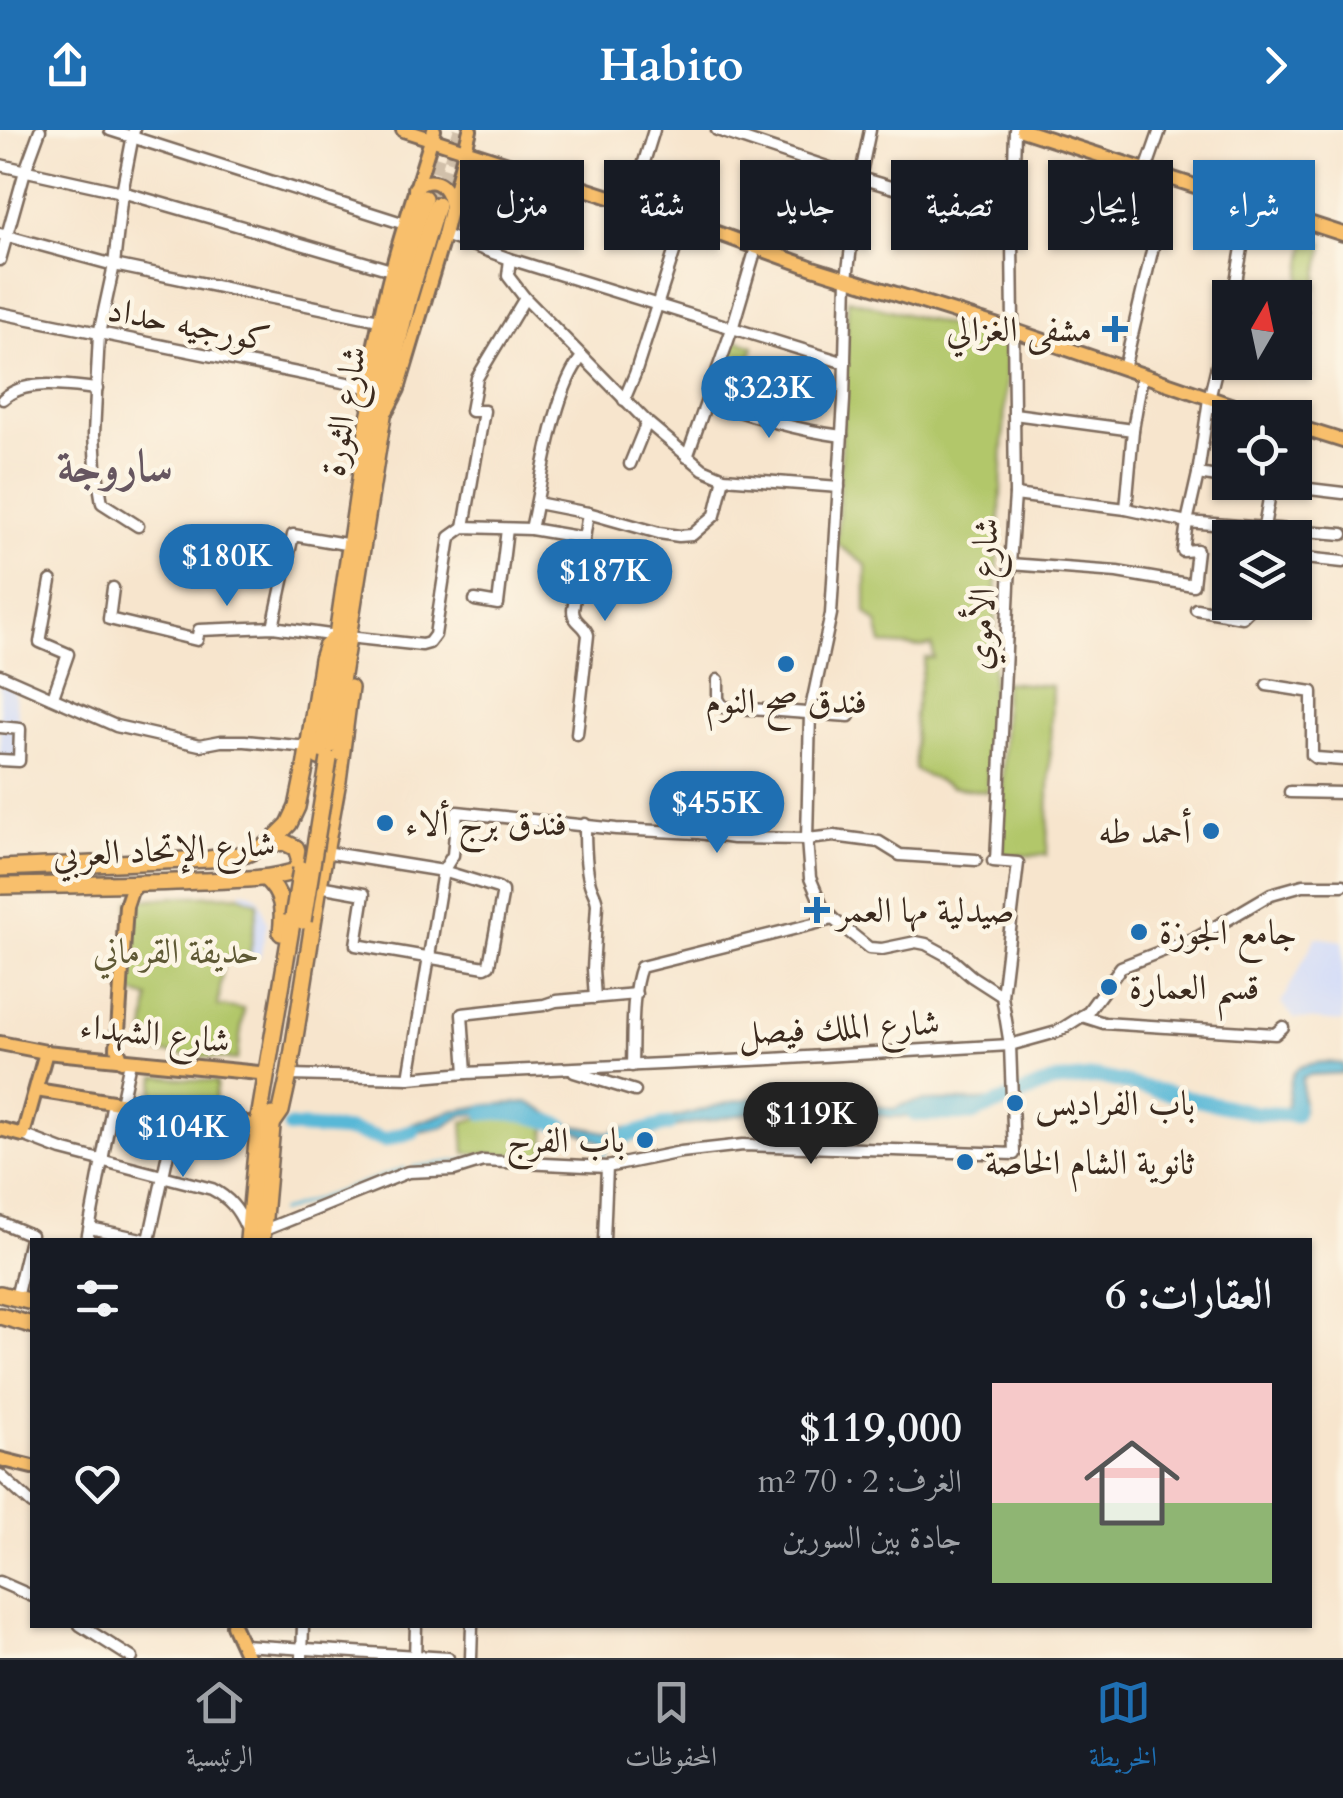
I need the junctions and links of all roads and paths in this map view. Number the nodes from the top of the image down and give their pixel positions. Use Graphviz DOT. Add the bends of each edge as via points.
graph roads {
  1 [pos="40,130"];
  2 [pos="110,130"];
  3 [pos="404,130"];
  4 [pos="470,130"];
  5 [pos="654,130"];
  6 [pos="717,130"];
  7 [pos="870,130"];
  8 [pos="1018,130"];
  9 [pos="1160,130"];
  10 [pos="133,134"];
  11 [pos="432,134"];
  12 [pos="464,150"];
  13 [pos="645,160"];
  14 [pos="806,160"];
  15 [pos="864,160"];
  16 [pos="1016,160"];
  17 [pos="1113,160"];
  18 [pos="1154,160"];
  19 [pos="0,165"];
  20 [pos="25,171"];
  21 [pos="122,192"];
  22 [pos="604,195"];
  23 [pos="432,199"];
  24 [pos="404,224"];
  25 [pos="1315,225"];
  26 [pos="1343,234"];
  27 [pos="4,235"];
  28 [pos="444,235"];
  29 [pos="675,250"];
  30 [pos="755,250"];
  31 [pos="762,250"];
  32 [pos="851,250"];
  33 [pos="1013,250"];
  34 [pos="1152,250"];
  35 [pos="1242,250"];
  36 [pos="510,259"];
  37 [pos="0,260"];
  38 [pos="114,265"];
  39 [pos="391,270"];
  40 [pos="847,278"];
  41 [pos="1236,280"];
  42 [pos="525,298"];
  43 [pos="657,304"];
  44 [pos="0,313"];
  45 [pos="379,320"];
  46 [pos="732,329"];
  47 [pos="1013,330"];
  48 [pos="99,334"];
  49 [pos="587,361"];
  50 [pos="844,363"];
  51 [pos="1124,370"];
  52 [pos="1142,376"];
  53 [pos="1213,380"];
  54 [pos="367,387"];
  55 [pos="97,389"];
  56 [pos="3,398"];
  57 [pos="1209,398"];
  58 [pos="624,400"];
  59 [pos="707,400"];
  60 [pos="1215,400"];
  61 [pos="1014,414"];
  62 [pos="375,419"];
  63 [pos="647,422"];
  64 [pos="1133,430"];
  65 [pos="1312,431"];
  66 [pos="842,436"];
  67 [pos="1343,441"];
  68 [pos="687,457"];
  69 [pos="630,464"];
  70 [pos="1198,474"];
  71 [pos="1212,477"];
  72 [pos="724,478"];
  73 [pos="839,487"];
  74 [pos="1312,489"];
  75 [pos="1343,493"];
  76 [pos="1015,495"];
  77 [pos="537,502"];
  78 [pos="1126,509"];
  79 [pos="588,513"];
  80 [pos="1186,522"];
  81 [pos="138,526"];
  82 [pos="1212,526"];
  83 [pos="464,527"];
  84 [pos="506,529"];
  85 [pos="531,530"];
  86 [pos="1312,534"];
  87 [pos="1343,534"];
  88 [pos="584,538"];
  89 [pos="351,545"];
  90 [pos="1312,559"];
  91 [pos="1343,562"];
  92 [pos="1010,564"];
  93 [pos="52,581"];
  94 [pos="112,588"];
  95 [pos="475,600"];
  96 [pos="1196,609"];
  97 [pos="1212,612"];
  98 [pos="273,628"];
  99 [pos="344,639"];
  100 [pos="0,675"];
  101 [pos="718,680"];
  102 [pos="1267,685"];
  103 [pos="53,697"];
  104 [pos="810,713"];
  105 [pos="849,716"];
  106 [pos="0,727"];
  107 [pos="577,734"];
  108 [pos="324,759"];
  109 [pos="0,760"];
  110 [pos="1343,760"];
  111 [pos="306,768"];
  112 [pos="1290,792"];
  113 [pos="1343,793"];
  114 [pos="297,807"];
  115 [pos="333,811"];
  116 [pos="585,824"];
  117 [pos="808,840"];
  118 [pos="269,844"];
  119 [pos="325,852"];
  120 [pos="976,860"];
  121 [pos="0,868"];
  122 [pos="442,871"];
  123 [pos="294,872"];
  124 [pos="265,878"];
  125 [pos="138,884"];
  126 [pos="113,885"];
  127 [pos="1343,885"];
  128 [pos="0,886"];
  129 [pos="319,886"];
  130 [pos="298,917"];
  131 [pos="833,919"];
  132 [pos="428,959"];
  133 [pos="118,976"];
  134 [pos="636,994"];
  135 [pos="1002,996"];
  136 [pos="595,998"];
  137 [pos="1082,1016"];
  138 [pos="1283,1026"];
  139 [pos="0,1043"];
  140 [pos="1010,1044"];
  141 [pos="46,1052"];
  142 [pos="98,1058"];
  143 [pos="126,1061"];
  144 [pos="632,1066"];
  145 [pos="563,1068"];
  146 [pos="466,1073"];
  147 [pos="259,1074"];
  148 [pos="289,1075"];
  149 [pos="409,1078"];
  150 [pos="36,1090"];
  151 [pos="635,1091"];
  152 [pos="117,1102"];
  153 [pos="177,1112"];
  154 [pos="263,1124"];
  155 [pos="0,1129"];
  156 [pos="23,1135"];
  157 [pos="101,1160"];
  158 [pos="607,1167"];
  159 [pos="164,1176"];
  160 [pos="0,1222"];
  161 [pos="88,1234"];
  162 [pos="255,1236"];
  163 [pos="30,1238"];
  164 [pos="128,1238"];
  165 [pos="148,1238"];
  166 [pos="604,1238"];
  167 [pos="30,1239"];
  168 [pos="16,1298"];
  169 [pos="0,1316"];
  170 [pos="30,1324"];
  171 [pos="0,1459"];
  172 [pos="30,1467"];
  173 [pos="0,1475"];
  174 [pos="30,1502"];
  175 [pos="0,1582"];
  176 [pos="30,1595"];
  177 [pos="234,1628"];
  178 [pos="303,1628"];
  179 [pos="416,1628"];
  180 [pos="472,1628"];
  181 [pos="98,1630"];
  182 [pos="245,1652"];
  183 [pos="302,1653"];
  184 [pos="359,1655"];
  185 [pos="415,1657"];
  186 [pos="132,1658"];
  187 [pos="448,1658"];
  188 [pos="471,1658"];
  1 -- 20 [label="street"];
  2 -- 10 [label="street"];
  3 -- 11 [label="main road"];
  4 -- 12 [label="main road"];
  5 -- 13 [label="street"];
  6 -- 14 [label="street"];
  7 -- 15 [label="street"];
  8 -- 16 [label="street, شارع الأموي"];
  8 -- 17 [label="main road"];
  9 -- 18 [label="street"];
  10 -- 21 [label="street"];
  10 -- 24 [label="street"];
  11 -- 12 [label="main road"];
  11 -- 23 [label="main road"];
  12 -- 22 [label="main road"];
  12 -- 23 [label="main road"];
  19 -- 20 [label="street"];
  20 -- 21 [label="street"];
  20 -- 27 [label="street"];
  21 -- 38 [label="street"];
  21 -- 39 [label="street"];
  23 -- 24 [label="main road"];
  23 -- 28 [label="main road"];
  23 -- 62 [label="highway, شارع الثورة" via="397,288"];
  24 -- 39 [label="main road"];
  25 -- 26 [label="main road"];
  27 -- 37 [label="street"];
  27 -- 38 [label="street"];
  28 -- 36 [label="street"];
  28 -- 62 [label="main road" via="398,389"];
  29 -- 43 [label="street"];
  30 -- 46 [label="street"];
  31 -- 40 [label="main road"];
  32 -- 40 [label="street"];
  33 -- 47 [label="street, شارع الأموي"];
  34 -- 51 [label="street"];
  35 -- 41 [label="street"];
  36 -- 42 [label="street" via="508,276"];
  36 -- 43 [label="street"];
  38 -- 45 [label="street"];
  38 -- 48 [label="street"];
  39 -- 45 [label="main road"];
  40 -- 47 [label="main road"];
  40 -- 50 [label="street"];
  42 -- 49 [label="street"];
  42 -- 83 [label="street" via="477,378 470,411 484,412"];
  43 -- 46 [label="street"];
  43 -- 58 [label="street"];
  44 -- 48 [label="street, كورجيه حداد"];
  45 -- 54 [label="main road"];
  46 -- 50 [label="street"];
  46 -- 59 [label="street"];
  47 -- 51 [label="main road"];
  47 -- 61 [label="street, شارع الأموي"];
  48 -- 54 [label="street, كورجيه حداد"];
  48 -- 55 [label="street"];
  49 -- 58 [label="street"];
  49 -- 77 [label="street" via="576,364 560,400"];
  50 -- 66 [label="street"];
  51 -- 52 [label="main road"];
  52 -- 57 [label="main road"];
  52 -- 64 [label="street"];
  53 -- 57 [label="street"];
  54 -- 62 [label="main road"];
  55 -- 56 [label="street" via="38,386"];
  55 -- 81 [label="street" via="102,503"];
  57 -- 60 [label="main road"];
  57 -- 70 [label="street"];
  58 -- 63 [label="street"];
  59 -- 66 [label="street" via="784,426"];
  59 -- 68 [label="street"];
  61 -- 64 [label="street"];
  61 -- 76 [label="street, شارع الأموي"];
  62 -- 89 [label="highway, شارع الثورة"];
  62 -- 99 [label="highway, شارع الثورة"];
  63 -- 68 [label="street"];
  63 -- 69 [label="street"];
  64 -- 78 [label="street"];
  65 -- 67 [label="main road"];
  66 -- 73 [label="street"];
  68 -- 72 [label="street"];
  70 -- 71 [label="street"];
  70 -- 80 [label="street"];
  72 -- 73 [label="street"];
  72 -- 79 [label="street" via="715,515 692,535 659,534"];
  73 -- 104 [label="street" via="831,614"];
  74 -- 75 [label="street"];
  76 -- 78 [label="street"];
  76 -- 92 [label="street, شارع الأموي"];
  77 -- 79 [label="street"];
  77 -- 85 [label="street"];
  78 -- 80 [label="street"];
  79 -- 88 [label="street"];
  80 -- 82 [label="street"];
  80 -- 92 [label="street" via="1183,550 1197,550 1193,585"];
  83 -- 84 [label="street"];
  83 -- 99 [label="street" via="450,538 432,641"];
  84 -- 85 [label="street"];
  84 -- 95 [label="street" via="498,604"];
  85 -- 88 [label="street"];
  86 -- 87 [label="street"];
  88 -- 107 [label="street" via="573,614 588,635"];
  89 -- 98 [label="street" via="293,535"];
  89 -- 99 [label="highway, شارع الثورة"];
  90 -- 91 [label="street"];
  92 -- 135 [label="street, شارع الأموي" via="994,861 1018,863"];
  93 -- 103 [label="street" via="40,642 68,654"];
  94 -- 98 [label="street" via="109,619 197,640 199,630"];
  96 -- 97 [label="street"];
  98 -- 99 [label="street"];
  99 -- 108 [label="highway, شارع الثورة"];
  99 -- 108 [label="highway" via="323,653"];
  100 -- 103 [label="street"];
  101 -- 104 [label="street" via="723,706"];
  102 -- 110 [label="street" via="1312,692 1312,754"];
  103 -- 108 [label="street" via="116,726 200,745 245,742"];
  104 -- 105 [label="street"];
  104 -- 117 [label="street"];
  106 -- 109 [label="street" via="20,729 19,761"];
  108 -- 111 [label="highway"];
  108 -- 111 [label="highway" via="330,777"];
  108 -- 115 [label="highway"];
  108 -- 130 [label="highway, bridge"];
  111 -- 114 [label="highway"];
  112 -- 113 [label="street"];
  114 -- 115 [label="highway" via="316,803"];
  114 -- 118 [label="highway"];
  115 -- 119 [label="highway"];
  116 -- 117 [label="street"];
  116 -- 122 [label="street" via="457,812 453,854"];
  116 -- 136 [label="street" via="597,904"];
  117 -- 120 [label="street" via="834,836 879,842 900,855"];
  117 -- 131 [label="street" via="810,878"];
  118 -- 121 [label="highway, شارع الإتحاد العربي" via="209,859"];
  118 -- 123 [label="highway" via="296,848"];
  119 -- 122 [label="street"];
  119 -- 123 [label="highway, شارع الإتحاد العربي"];
  119 -- 129 [label="highway"];
  122 -- 132 [label="street"];
  122 -- 132 [label="street" via="498,888 502,896 489,964"];
  123 -- 124 [label="highway, شارع الإتحاد العربي"];
  124 -- 125 [label="highway, شارع الإتحاد العربي"];
  124 -- 130 [label="highway"];
  125 -- 126 [label="highway, شارع الإتحاد العربي"];
  125 -- 133 [label="main road" via="126,901"];
  126 -- 128 [label="highway, شارع الإتحاد العربي"];
  126 -- 133 [label="main road"];
  127 -- 137 [label="street, شارع الملك فيصل" via="1302,885 1271,894 1198,937 1121,968"];
  129 -- 130 [label="highway"];
  129 -- 132 [label="street" via="364,894 356,945"];
  130 -- 147 [label="highway"];
  130 -- 148 [label="highway"];
  130 -- 154 [label="highway"];
  131 -- 134 [label="street" via="641,966"];
  131 -- 135 [label="street" via="869,948 926,944"];
  132 -- 149 [label="street"];
  133 -- 142 [label="main road" via="109,1047"];
  133 -- 143 [label="main road" via="117,1052"];
  134 -- 136 [label="street"];
  134 -- 144 [label="street"];
  135 -- 140 [label="street"];
  136 -- 146 [label="street" via="462,1014"];
  137 -- 138 [label="street" via="1275,1034"];
  137 -- 140 [label="street, شارع الملك فيصل" via="1057,1032"];
  139 -- 141 [label="main road, شارع الشهداء"];
  140 -- 144 [label="street, شارع الملك فيصل"];
  140 -- 158 [label="street" via="1014,1154 743,1146"];
  141 -- 142 [label="main road, شارع الشهداء"];
  141 -- 150 [label="main road"];
  142 -- 143 [label="main road, شارع الشهداء"];
  143 -- 147 [label="main road, شارع الشهداء"];
  143 -- 152 [label="street"];
  144 -- 145 [label="street, شارع الملك فيصل"];
  145 -- 146 [label="street, شارع الملك فيصل"];
  145 -- 151 [label="street"];
  146 -- 149 [label="street, شارع الملك فيصل"];
  147 -- 154 [label="highway" via="255,1102"];
  148 -- 149 [label="street, شارع الملك فيصل"];
  148 -- 154 [label="highway" via="281,1111"];
  150 -- 152 [label="main road"];
  150 -- 156 [label="main road"];
  152 -- 153 [label="main road"];
  152 -- 157 [label="street"];
  153 -- 154 [label="main road"];
  153 -- 159 [label="street"];
  154 -- 162 [label="highway"];
  155 -- 156 [label="main road"];
  156 -- 157 [label="street"];
  157 -- 159 [label="street"];
  157 -- 161 [label="street"];
  158 -- 162 [label="street" via="483,1161 408,1172"];
  158 -- 166 [label="street"];
  159 -- 162 [label="street" via="225,1196"];
  159 -- 165 [label="street"];
  160 -- 163 [label="street"];
  161 -- 164 [label="street"];
  167 -- 168 [label="street"];
  169 -- 170 [label="highway"];
  171 -- 172 [label="main road"];
  173 -- 174 [label="street"];
  175 -- 176 [label="street"];
  177 -- 182 [label="main road"];
  178 -- 183 [label="street"];
  179 -- 185 [label="street"];
  180 -- 188 [label="street"];
  181 -- 186 [label="street"];
  182 -- 183 [label="street"];
  183 -- 184 [label="street"];
  184 -- 185 [label="street"];
  185 -- 187 [label="street"];
}
